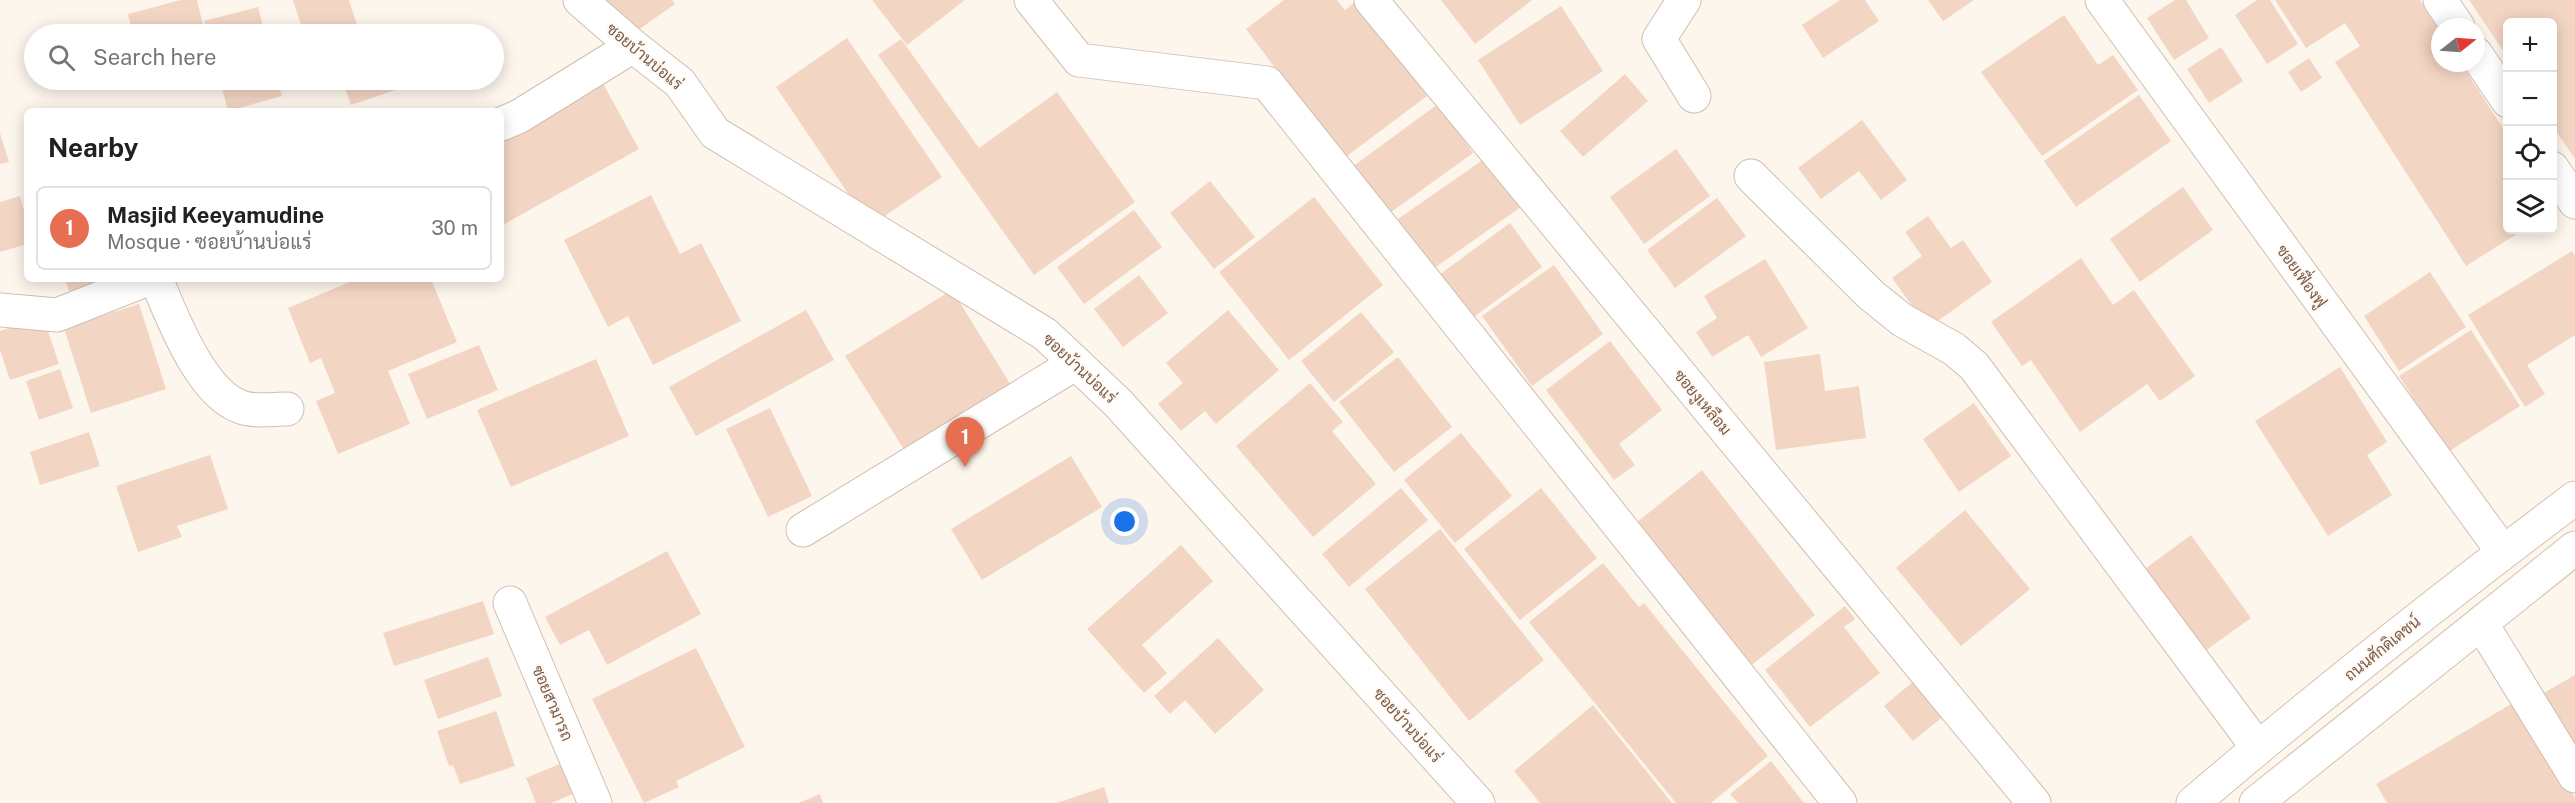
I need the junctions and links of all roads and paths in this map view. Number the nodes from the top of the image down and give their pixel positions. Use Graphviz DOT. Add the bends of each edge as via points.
graph roads {
  1 [pos="580,0"];
  2 [pos="1031,0"];
  3 [pos="1371,0"];
  4 [pos="1684,0"];
  5 [pos="2102,0"];
  6 [pos="2440,0"];
  7 [pos="2452,18"];
  8 [pos="633,46"];
  9 [pos="2485,67"];
  10 [pos="2503,94"];
  11 [pos="1694,96"];
  12 [pos="504,123"];
  13 [pos="2557,174"];
  14 [pos="1751,176"];
  15 [pos="2575,202"];
  16 [pos="140,282"];
  17 [pos="157,282"];
  18 [pos="0,310"];
  19 [pos="1076,363"];
  20 [pos="286,409"];
  21 [pos="2575,498"];
  22 [pos="803,531"];
  23 [pos="2575,548"];
  24 [pos="2503,552"];
  25 [pos="510,603"];
  26 [pos="2481,623"];
  27 [pos="2258,748"];
  28 [pos="2575,776"];
  29 [pos="595,803"];
  30 [pos="1478,803"];
  31 [pos="1840,803"];
  32 [pos="2034,803"];
  33 [pos="2193,803"];
  34 [pos="2256,803"];
  1 -- 8 [label="street, ซอยบ้านบ่อแร่"];
  2 -- 31 [label="street" via="1079,60 1267,83"];
  3 -- 32 [label="street, ซอยงูเหลือม"];
  4 -- 11 [label="street" via="1659,39"];
  5 -- 24 [label="street, ซอยเฟื่องฟู"];
  6 -- 7 [label="street"];
  8 -- 12 [label="street"];
  8 -- 19 [label="street, ซอยบ้านบ่อแร่" via="680,83 715,133 1045,334"];
  9 -- 10 [label="street"];
  13 -- 15 [label="street"];
  14 -- 27 [label="street" via="1871,295 1974,366"];
  16 -- 18 [label="street" via="57,315"];
  17 -- 20 [label="street" via="190,355 222,396 242,408"];
  19 -- 22 [label="street"];
  19 -- 30 [label="street, ซอยบ้านบ่อแร่" via="1118,403"];
  21 -- 24 [label="street, ถนนศักดิเดชน์"];
  23 -- 26 [label="street"];
  24 -- 27 [label="street, ถนนศักดิเดชน์"];
  25 -- 29 [label="street, ซอยสามารถ"];
  26 -- 28 [label="street"];
  26 -- 34 [label="street"];
  27 -- 33 [label="street, ถนนศักดิเดชน์"];
}
